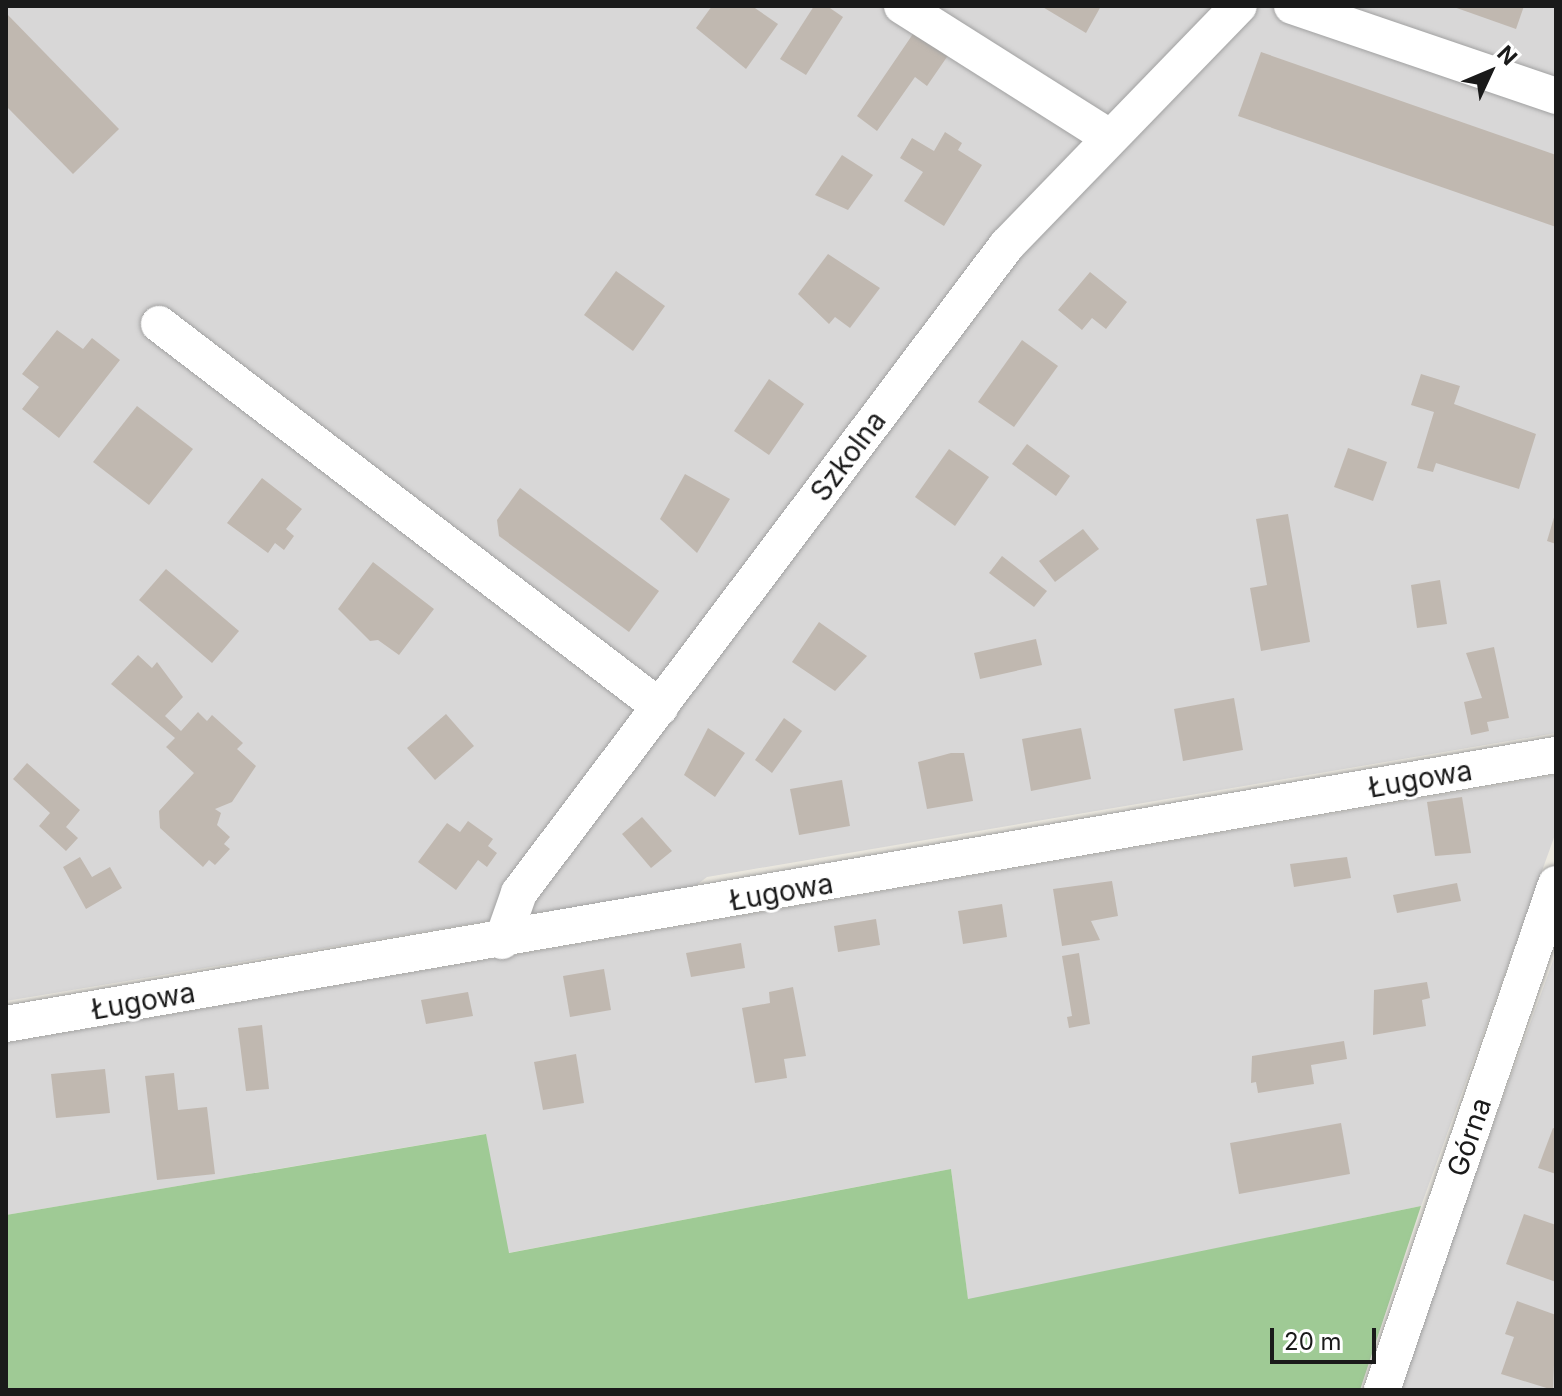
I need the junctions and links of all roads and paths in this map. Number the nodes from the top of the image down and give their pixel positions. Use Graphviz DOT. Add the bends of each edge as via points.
graph roads {
  1 [pos="902,6"];
  2 [pos="1239,6"];
  3 [pos="1292,6"];
  4 [pos="1556,96"];
  5 [pos="1108,136"];
  6 [pos="159,324"];
  7 [pos="660,707"];
  8 [pos="1556,755"];
  9 [pos="1556,884"];
  10 [pos="502,941"];
  11 [pos="6,1024"];
  12 [pos="1382,1390"];
  1 -- 5 [label="street"];
  2 -- 5 [label="street, Szkolna"];
  3 -- 4 [label="street"];
  5 -- 7 [label="street, Szkolna" via="1007,245"];
  6 -- 7 [label="street"];
  7 -- 10 [label="street, Szkolna" via="519,893"];
  8 -- 10 [label="street, Ługowa"];
  9 -- 12 [label="street, Górna"];
  10 -- 11 [label="street, Ługowa"];
}
